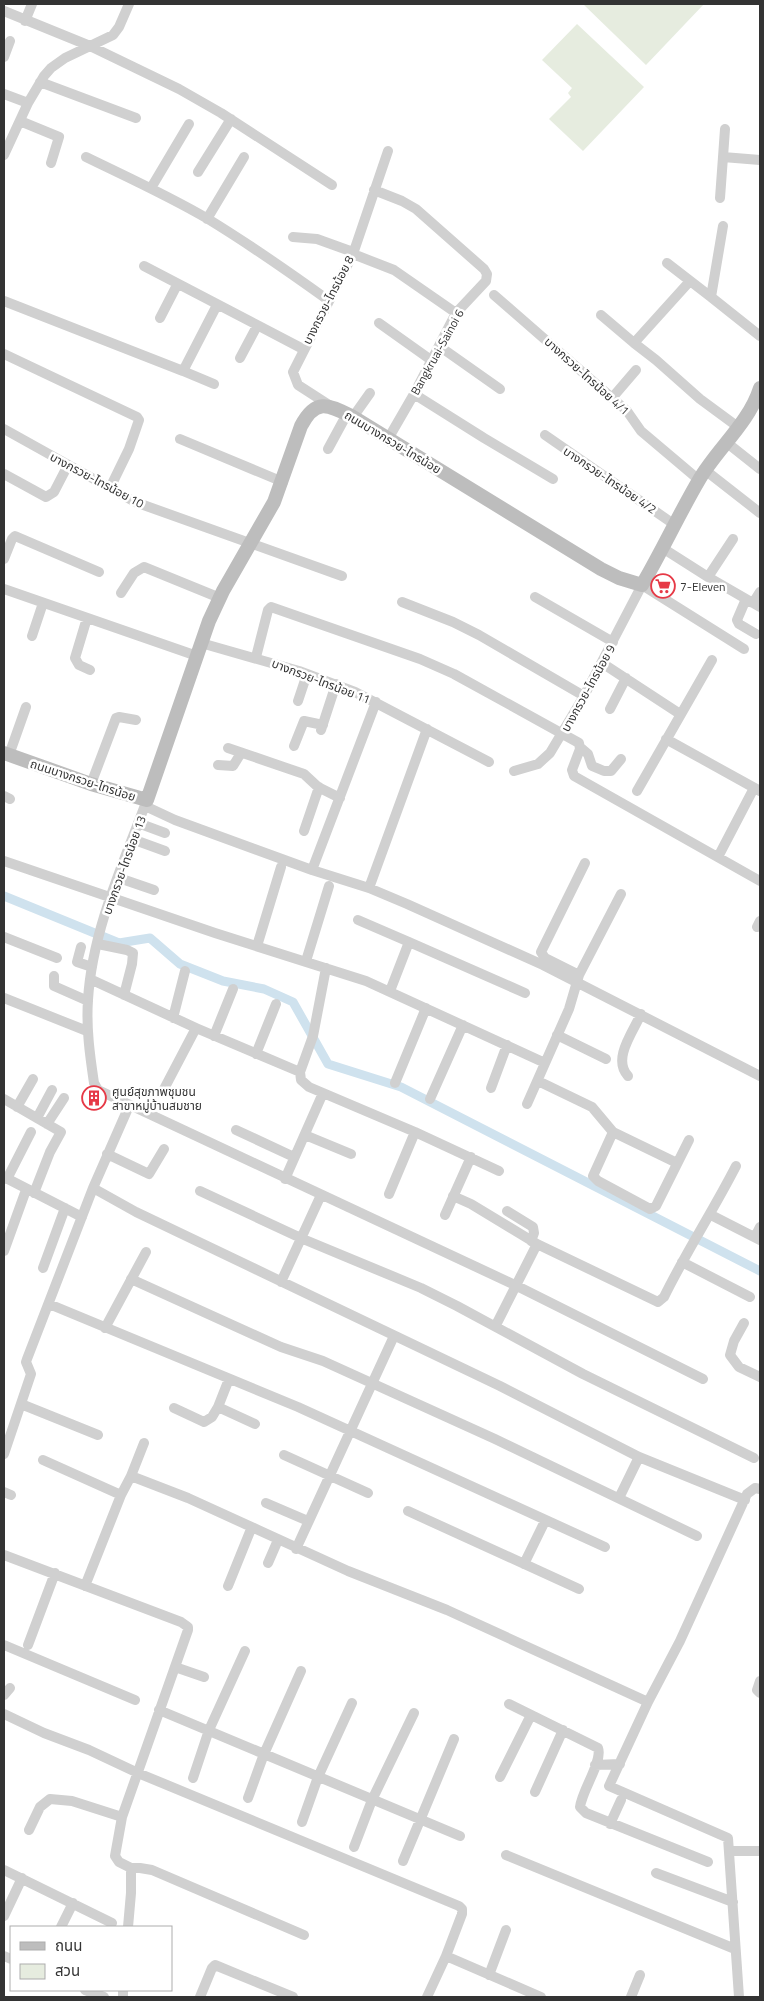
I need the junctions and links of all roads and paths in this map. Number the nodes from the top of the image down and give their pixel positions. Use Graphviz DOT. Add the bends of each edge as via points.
graph roads {
  1 [pos="32,4"];
  2 [pos="129,4"];
  3 [pos="4,12"];
  4 [pos="24,21"];
  5 [pos="10,41"];
  6 [pos="90,46"];
  7 [pos="4,57"];
  8 [pos="40,82"];
  9 [pos="4,94"];
  10 [pos="28,103"];
  11 [pos="136,118"];
  12 [pos="231,119"];
  13 [pos="20,121"];
  14 [pos="190,124"];
  15 [pos="725,129"];
  16 [pos="6,143"];
  17 [pos="388,151"];
  18 [pos="4,155"];
  19 [pos="86,157"];
  20 [pos="244,157"];
  21 [pos="724,157"];
  22 [pos="760,160"];
  23 [pos="51,163"];
  24 [pos="198,172"];
  25 [pos="332,185"];
  26 [pos="151,188"];
  27 [pos="374,190"];
  28 [pos="720,198"];
  29 [pos="207,218"];
  30 [pos="723,226"];
  31 [pos="293,237"];
  32 [pos="353,253"];
  33 [pos="667,263"];
  34 [pos="144,266"];
  35 [pos="690,281"];
  36 [pos="177,285"];
  37 [pos="494,295"];
  38 [pos="711,297"];
  39 [pos="328,300"];
  40 [pos="4,301"];
  41 [pos="217,305"];
  42 [pos="456,313"];
  43 [pos="601,316"];
  44 [pos="160,318"];
  45 [pos="379,323"];
  46 [pos="257,326"];
  47 [pos="760,336"];
  48 [pos="634,343"];
  49 [pos="439,346"];
  50 [pos="304,349"];
  51 [pos="4,354"];
  52 [pos="240,358"];
  53 [pos="431,360"];
  54 [pos="636,370"];
  55 [pos="183,372"];
  56 [pos="214,384"];
  57 [pos="760,388"];
  58 [pos="500,390"];
  59 [pos="370,393"];
  60 [pos="414,394"];
  61 [pos="612,398"];
  62 [pos="328,405"];
  63 [pos="350,416"];
  64 [pos="738,427"];
  65 [pos="4,429"];
  66 [pos="545,435"];
  67 [pos="180,439"];
  68 [pos="388,439"];
  69 [pos="726,442"];
  70 [pos="328,449"];
  71 [pos="68,465"];
  72 [pos="760,469"];
  73 [pos="4,474"];
  74 [pos="702,475"];
  75 [pos="553,479"];
  76 [pos="283,482"];
  77 [pos="110,488"];
  78 [pos="760,513"];
  79 [pos="676,524"];
  80 [pos="733,539"];
  81 [pos="250,543"];
  82 [pos="664,549"];
  83 [pos="4,559"];
  84 [pos="99,572"];
  85 [pos="342,576"];
  86 [pos="708,577"];
  87 [pos="642,585"];
  88 [pos="4,589"];
  89 [pos="760,592"];
  90 [pos="121,593"];
  91 [pos="535,596"];
  92 [pos="220,598"];
  93 [pos="43,602"];
  94 [pos="402,602"];
  95 [pos="753,603"];
  96 [pos="87,618"];
  97 [pos="756,634"];
  98 [pos="32,636"];
  99 [pos="613,642"];
  100 [pos="199,649"];
  101 [pos="744,649"];
  102 [pos="256,657"];
  103 [pos="712,660"];
  104 [pos="602,663"];
  105 [pos="90,670"];
  106 [pos="306,674"];
  107 [pos="626,678"];
  108 [pos="336,684"];
  109 [pos="584,696"];
  110 [pos="298,700"];
  111 [pos="376,702"];
  112 [pos="26,706"];
  113 [pos="610,708"];
  114 [pos="680,714"];
  115 [pos="136,720"];
  116 [pos="427,729"];
  117 [pos="562,734"];
  118 [pos="666,740"];
  119 [pos="294,746"];
  120 [pos="228,748"];
  121 [pos="580,748"];
  122 [pos="241,753"];
  123 [pos="6,754"];
  124 [pos="621,759"];
  125 [pos="488,762"];
  126 [pos="218,765"];
  127 [pos="514,771"];
  128 [pos="91,784"];
  129 [pos="319,788"];
  130 [pos="757,789"];
  131 [pos="637,791"];
  132 [pos="340,798"];
  133 [pos="143,810"];
  134 [pos="304,831"];
  135 [pos="165,833"];
  136 [pos="132,840"];
  137 [pos="165,851"];
  138 [pos="718,857"];
  139 [pos="4,860"];
  140 [pos="585,863"];
  141 [pos="282,867"];
  142 [pos="312,870"];
  143 [pos="119,878"];
  144 [pos="760,881"];
  145 [pos="329,886"];
  146 [pos="369,888"];
  147 [pos="154,890"];
  148 [pos="622,894"];
  149 [pos="112,898"];
  150 [pos="358,920"];
  151 [pos="4,937"];
  152 [pos="99,938"];
  153 [pos="409,942"];
  154 [pos="257,946"];
  155 [pos="81,947"];
  156 [pos="57,958"];
  157 [pos="306,961"];
  158 [pos="92,967"];
  159 [pos="326,968"];
  160 [pos="185,971"];
  161 [pos="54,976"];
  162 [pos="90,979"];
  163 [pos="577,984"];
  164 [pos="233,989"];
  165 [pos="390,991"];
  166 [pos="525,993"];
  167 [pos="124,995"];
  168 [pos="4,998"];
  169 [pos="88,1001"];
  170 [pos="276,1004"];
  171 [pos="426,1008"];
  172 [pos="641,1014"];
  173 [pos="173,1018"];
  174 [pos="463,1025"];
  175 [pos="196,1028"];
  176 [pos="87,1031"];
  177 [pos="557,1035"];
  178 [pos="214,1036"];
  179 [pos="507,1045"];
  180 [pos="256,1054"];
  181 [pos="606,1059"];
  182 [pos="545,1063"];
  183 [pos="300,1072"];
  184 [pos="628,1076"];
  185 [pos="760,1076"];
  186 [pos="32,1079"];
  187 [pos="538,1081"];
  188 [pos="395,1083"];
  189 [pos="491,1088"];
  190 [pos="164,1089"];
  191 [pos="52,1090"];
  192 [pos="323,1093"];
  193 [pos="64,1098"];
  194 [pos="4,1099"];
  195 [pos="430,1099"];
  196 [pos="527,1104"];
  197 [pos="17,1106"];
  198 [pos="129,1106"];
  199 [pos="37,1118"];
  200 [pos="47,1124"];
  201 [pos="236,1130"];
  202 [pos="31,1132"];
  203 [pos="415,1132"];
  204 [pos="613,1132"];
  205 [pos="304,1134"];
  206 [pos="689,1140"];
  207 [pos="164,1149"];
  208 [pos="107,1154"];
  209 [pos="351,1154"];
  210 [pos="294,1157"];
  211 [pos="471,1157"];
  212 [pos="677,1163"];
  213 [pos="736,1166"];
  214 [pos="499,1171"];
  215 [pos="5,1178"];
  216 [pos="285,1179"];
  217 [pos="93,1188"];
  218 [pos="30,1191"];
  219 [pos="200,1191"];
  220 [pos="389,1194"];
  221 [pos="321,1195"];
  222 [pos="454,1196"];
  223 [pos="65,1208"];
  224 [pos="507,1211"];
  225 [pos="445,1216"];
  226 [pos="710,1216"];
  227 [pos="82,1217"];
  228 [pos="760,1227"];
  229 [pos="8,1228"];
  230 [pos="758,1238"];
  231 [pos="303,1239"];
  232 [pos="534,1242"];
  233 [pos="4,1251"];
  234 [pos="146,1252"];
  235 [pos="682,1262"];
  236 [pos="43,1268"];
  237 [pos="131,1279"];
  238 [pos="281,1282"];
  239 [pos="517,1286"];
  240 [pos="750,1297"];
  241 [pos="49,1304"];
  242 [pos="744,1323"];
  243 [pos="496,1325"];
  244 [pos="105,1328"];
  245 [pos="394,1336"];
  246 [pos="760,1378"];
  247 [pos="229,1379"];
  248 [pos="703,1379"];
  249 [pos="371,1383"];
  250 [pos="21,1404"];
  251 [pos="174,1408"];
  252 [pos="218,1408"];
  253 [pos="254,1424"];
  254 [pos="350,1431"];
  255 [pos="98,1435"];
  256 [pos="144,1442"];
  257 [pos="4,1454"];
  258 [pos="284,1455"];
  259 [pos="639,1457"];
  260 [pos="754,1458"];
  261 [pos="43,1460"];
  262 [pos="131,1476"];
  263 [pos="328,1476"];
  264 [pos="760,1489"];
  265 [pos="368,1493"];
  266 [pos="120,1495"];
  267 [pos="619,1498"];
  268 [pos="744,1500"];
  269 [pos="266,1503"];
  270 [pos="408,1511"];
  271 [pos="308,1521"];
  272 [pos="545,1521"];
  273 [pos="251,1529"];
  274 [pos="697,1536"];
  275 [pos="278,1540"];
  276 [pos="605,1547"];
  277 [pos="296,1548"];
  278 [pos="4,1555"];
  279 [pos="268,1563"];
  280 [pos="524,1564"];
  281 [pos="55,1574"];
  282 [pos="85,1586"];
  283 [pos="228,1586"];
  284 [pos="579,1589"];
  285 [pos="4,1645"];
  286 [pos="28,1645"];
  287 [pos="244,1651"];
  288 [pos="175,1667"];
  289 [pos="301,1671"];
  290 [pos="204,1677"];
  291 [pos="760,1681"];
  292 [pos="760,1693"];
  293 [pos="135,1700"];
  294 [pos="648,1702"];
  295 [pos="352,1703"];
  296 [pos="509,1704"];
  297 [pos="159,1710"];
  298 [pos="414,1713"];
  299 [pos="4,1714"];
  300 [pos="531,1715"];
  301 [pos="209,1730"];
  302 [pos="563,1730"];
  303 [pos="454,1739"];
  304 [pos="264,1754"];
  305 [pos="620,1764"];
  306 [pos="596,1765"];
  307 [pos="138,1773"];
  308 [pos="318,1777"];
  309 [pos="500,1777"];
  310 [pos="193,1778"];
  311 [pos="535,1792"];
  312 [pos="248,1798"];
  313 [pos="372,1800"];
  314 [pos="620,1800"];
  315 [pos="122,1817"];
  316 [pos="420,1819"];
  317 [pos="302,1822"];
  318 [pos="610,1824"];
  319 [pos="29,1830"];
  320 [pos="460,1836"];
  321 [pos="354,1847"];
  322 [pos="730,1851"];
  323 [pos="760,1851"];
  324 [pos="506,1855"];
  325 [pos="403,1861"];
  326 [pos="708,1862"];
  327 [pos="131,1868"];
  328 [pos="4,1870"];
  329 [pos="656,1873"];
  330 [pos="22,1878"];
  331 [pos="732,1902"];
  332 [pos="73,1903"];
  333 [pos="4,1916"];
  334 [pos="112,1923"];
  335 [pos="62,1926"];
  336 [pos="128,1926"];
  337 [pos="506,1930"];
  338 [pos="304,1935"];
  339 [pos="735,1949"];
  340 [pos="446,1956"];
  341 [pos="488,1975"];
  342 [pos="640,1975"];
  343 [pos="88,1991"];
  344 [pos="104,1997"];
  345 [pos="200,1997"];
  346 [pos="292,1997"];
  347 [pos="428,1997"];
  348 [pos="541,1997"];
  349 [pos="630,1997"];
  350 [pos="739,1997"];
  1 -- 4 [label="street"];
  2 -- 6 [label="street" via="116,32"];
  3 -- 4 [label="street"];
  4 -- 6 [label="street"];
  5 -- 7 [label="street"];
  6 -- 8 [label="street" via="51,68"];
  6 -- 12 [label="street" via="180,89"];
  8 -- 10 [label="street"];
  8 -- 11 [label="street"];
  9 -- 10 [label="street"];
  10 -- 13 [label="street"];
  12 -- 24 [label="street"];
  12 -- 25 [label="street"];
  13 -- 16 [label="street"];
  13 -- 23 [label="street" via="59,137"];
  14 -- 26 [label="street"];
  15 -- 21 [label="street"];
  16 -- 18 [label="street"];
  17 -- 27 [label="street, บางกรวย-ไทรน้อย 8"];
  19 -- 26 [label="street"];
  20 -- 29 [label="street"];
  21 -- 22 [label="street"];
  21 -- 28 [label="street"];
  26 -- 29 [label="street"];
  27 -- 32 [label="street, บางกรวย-ไทรน้อย 8"];
  27 -- 42 [label="street, Bangkruai-Sainoi 6" via="416,209 484,269 486,281"];
  29 -- 39 [label="street"];
  30 -- 38 [label="street"];
  31 -- 32 [label="street" via="317,239"];
  32 -- 39 [label="street, บางกรวย-ไทรน้อย 8"];
  32 -- 42 [label="street" via="394,270"];
  33 -- 35 [label="street"];
  34 -- 36 [label="street"];
  35 -- 38 [label="street"];
  35 -- 48 [label="street"];
  36 -- 41 [label="street"];
  36 -- 44 [label="street"];
  37 -- 61 [label="street, บางกรวย-ไทรน้อย 4/1"];
  38 -- 47 [label="street"];
  39 -- 50 [label="street, บางกรวย-ไทรน้อย 8"];
  40 -- 55 [label="street"];
  41 -- 46 [label="street"];
  41 -- 55 [label="street"];
  42 -- 49 [label="street, Bangkruai-Sainoi 6"];
  43 -- 48 [label="street"];
  45 -- 53 [label="street"];
  46 -- 50 [label="street"];
  46 -- 52 [label="street"];
  48 -- 64 [label="street"];
  49 -- 53 [label="street, Bangkruai-Sainoi 6"];
  49 -- 58 [label="street"];
  50 -- 62 [label="street, บางกรวย-ไทรน้อย 8" via="293,372 294,377 298,385"];
  51 -- 77 [label="street" via="137,417 139,420 129,450"];
  53 -- 60 [label="street, Bangkruai-Sainoi 6"];
  54 -- 61 [label="street"];
  55 -- 56 [label="street"];
  57 -- 64 [label="main road"];
  59 -- 63 [label="street"];
  60 -- 68 [label="street, Bangkruai-Sainoi 6"];
  60 -- 75 [label="street"];
  61 -- 74 [label="street, บางกรวย-ไทรน้อย 4/1" via="627,410 641,432"];
  62 -- 63 [label="main road, ถนนบางกรวย-ไทรน้อย"];
  62 -- 76 [label="main road, ถนนบางกรวย-ไทรน้อย" via="315,407 305,418"];
  63 -- 68 [label="main road, ถนนบางกรวย-ไทรน้อย"];
  63 -- 70 [label="street"];
  64 -- 69 [label="main road"];
  65 -- 71 [label="street, บางกรวย-ไทรน้อย 10"];
  66 -- 79 [label="street, บางกรวย-ไทรน้อย 4/2"];
  67 -- 76 [label="street"];
  68 -- 87 [label="main road, ถนนบางกรวย-ไทรน้อย" via="601,569"];
  69 -- 72 [label="street"];
  69 -- 74 [label="main road"];
  71 -- 73 [label="street" via="54,492 46,496"];
  71 -- 77 [label="street, บางกรวย-ไทรน้อย 10"];
  74 -- 78 [label="street, บางกรวย-ไทรน้อย 4/1"];
  74 -- 79 [label="main road"];
  76 -- 81 [label="main road, ถนนบางกรวย-ไทรน้อย"];
  77 -- 81 [label="street, บางกรวย-ไทรน้อย 10" via="147,507"];
  79 -- 82 [label="main road"];
  80 -- 86 [label="street"];
  81 -- 85 [label="street, บางกรวย-ไทรน้อย 10"];
  81 -- 92 [label="main road, ถนนบางกรวย-ไทรน้อย"];
  82 -- 86 [label="street"];
  82 -- 87 [label="main road"];
  83 -- 84 [label="street" via="16,536"];
  86 -- 95 [label="street"];
  87 -- 99 [label="street, บางกรวย-ไทรน้อย 9"];
  87 -- 101 [label="street"];
  88 -- 93 [label="street, บางกรวย-ไทรน้อย 11"];
  89 -- 95 [label="street"];
  90 -- 92 [label="street" via="134,573 144,567"];
  91 -- 99 [label="street"];
  92 -- 100 [label="main road, ถนนบางกรวย-ไทรน้อย"];
  93 -- 96 [label="street, บางกรวย-ไทรน้อย 11"];
  93 -- 98 [label="street"];
  94 -- 109 [label="street" via="454,622"];
  95 -- 97 [label="street" via="737,620"];
  96 -- 100 [label="street, บางกรวย-ไทรน้อย 11"];
  96 -- 105 [label="street" via="75,658 79,665"];
  99 -- 104 [label="street, บางกรวย-ไทรน้อย 9"];
  100 -- 102 [label="street, บางกรวย-ไทรน้อย 11"];
  100 -- 133 [label="main road, ถนนบางกรวย-ไทรน้อย"];
  102 -- 106 [label="street, บางกรวย-ไทรน้อย 11"];
  102 -- 117 [label="street" via="268,610 275,608 420,659 454,674"];
  103 -- 114 [label="street"];
  104 -- 107 [label="street"];
  104 -- 109 [label="street, บางกรวย-ไทรน้อย 9"];
  106 -- 108 [label="street, บางกรวย-ไทรน้อย 11"];
  106 -- 110 [label="street"];
  107 -- 113 [label="street"];
  107 -- 114 [label="street"];
  108 -- 111 [label="street, บางกรวย-ไทรน้อย 11"];
  108 -- 119 [label="street" via="322,728 304,720"];
  109 -- 117 [label="street, บางกรวย-ไทรน้อย 9"];
  111 -- 116 [label="street, บางกรวย-ไทรน้อย 11"];
  111 -- 132 [label="street"];
  112 -- 123 [label="street"];
  114 -- 118 [label="street"];
  115 -- 128 [label="street" via="116,718"];
  116 -- 125 [label="street, บางกรวย-ไทรน้อย 11"];
  116 -- 146 [label="street"];
  117 -- 121 [label="street" via="579,744"];
  117 -- 127 [label="street, บางกรวย-ไทรน้อย 9" via="543,761"];
  118 -- 130 [label="street"];
  118 -- 131 [label="street"];
  120 -- 122 [label="street"];
  121 -- 124 [label="street" via="588,754 592,766 604,771 610,771"];
  121 -- 138 [label="street" via="572,770 574,776"];
  122 -- 126 [label="street" via="233,766"];
  122 -- 129 [label="street" via="304,774"];
  123 -- 128 [label="main road, ถนนบางกรวย-ไทรน้อย"];
  128 -- 133 [label="main road, ถนนบางกรวย-ไทรน้อย"];
  129 -- 132 [label="street"];
  129 -- 134 [label="street"];
  130 -- 138 [label="street"];
  132 -- 142 [label="street"];
  133 -- 135 [label="street"];
  133 -- 136 [label="street, บางกรวย-ไทรน้อย 13"];
  133 -- 142 [label="street"];
  136 -- 137 [label="street"];
  136 -- 143 [label="street, บางกรวย-ไทรน้อย 13"];
  138 -- 144 [label="street"];
  139 -- 149 [label="street"];
  140 -- 163 [label="street" via="541,952"];
  141 -- 154 [label="street"];
  142 -- 146 [label="street"];
  143 -- 147 [label="street"];
  143 -- 149 [label="street, บางกรวย-ไทรน้อย 13"];
  145 -- 157 [label="street"];
  146 -- 163 [label="street"];
  148 -- 163 [label="street"];
  149 -- 152 [label="street, บางกรวย-ไทรน้อย 13"];
  149 -- 154 [label="street"];
  150 -- 153 [label="street"];
  151 -- 156 [label="street"];
  152 -- 158 [label="street, บางกรวย-ไทรน้อย 13"];
  152 -- 167 [label="street" via="133,953"];
  153 -- 165 [label="street"];
  153 -- 166 [label="street"];
  154 -- 157 [label="street"];
  155 -- 158 [label="street" via="77,962"];
  157 -- 159 [label="street"];
  158 -- 162 [label="street, บางกรวย-ไทรน้อย 13"];
  159 -- 165 [label="street"];
  159 -- 183 [label="street" via="313,1036"];
  160 -- 173 [label="street"];
  161 -- 169 [label="street" via="54,986"];
  162 -- 167 [label="street"];
  162 -- 169 [label="street, บางกรวย-ไทรน้อย 13"];
  163 -- 172 [label="street"];
  163 -- 177 [label="street"];
  164 -- 178 [label="street"];
  165 -- 171 [label="street"];
  167 -- 173 [label="street"];
  168 -- 176 [label="street"];
  169 -- 176 [label="street, บางกรวย-ไทรน้อย 13"];
  170 -- 180 [label="street"];
  171 -- 174 [label="street"];
  171 -- 188 [label="street"];
  172 -- 184 [label="street" via="622,1058 622,1068"];
  172 -- 185 [label="street"];
  173 -- 175 [label="street"];
  174 -- 179 [label="street"];
  174 -- 195 [label="street"];
  175 -- 178 [label="street"];
  175 -- 190 [label="street"];
  176 -- 198 [label="street, บางกรวย-ไทรน้อย 13" via="94,1083 101,1092"];
  177 -- 181 [label="street"];
  177 -- 182 [label="street"];
  178 -- 180 [label="street"];
  179 -- 182 [label="street"];
  179 -- 189 [label="street"];
  180 -- 183 [label="street"];
  182 -- 187 [label="street"];
  183 -- 192 [label="street" via="303,1084"];
  186 -- 197 [label="street"];
  187 -- 196 [label="street"];
  187 -- 204 [label="street" via="592,1107"];
  191 -- 199 [label="street"];
  192 -- 203 [label="street"];
  192 -- 205 [label="street"];
  193 -- 200 [label="street"];
  194 -- 197 [label="street"];
  197 -- 199 [label="street"];
  198 -- 208 [label="street"];
  198 -- 216 [label="street, บางกรวย-ไทรน้อย 13"];
  199 -- 200 [label="street"];
  200 -- 218 [label="street" via="59,1130 60,1134"];
  201 -- 210 [label="street"];
  202 -- 215 [label="street"];
  203 -- 211 [label="street"];
  203 -- 220 [label="street"];
  204 -- 212 [label="street"];
  204 -- 212 [label="street" via="593,1176 650,1209 656,1206"];
  205 -- 209 [label="street"];
  205 -- 210 [label="street"];
  206 -- 212 [label="street"];
  207 -- 208 [label="street" via="148,1174"];
  208 -- 217 [label="street"];
  210 -- 216 [label="street"];
  211 -- 214 [label="street"];
  211 -- 222 [label="street"];
  213 -- 226 [label="street"];
  215 -- 218 [label="street"];
  216 -- 221 [label="street, บางกรวย-ไทรน้อย 13"];
  217 -- 227 [label="street"];
  217 -- 238 [label="street"];
  218 -- 223 [label="street"];
  218 -- 229 [label="street"];
  219 -- 231 [label="street"];
  221 -- 231 [label="street"];
  221 -- 239 [label="street, บางกรวย-ไทรน้อย 13"];
  222 -- 225 [label="street"];
  222 -- 232 [label="street"];
  223 -- 227 [label="street"];
  223 -- 236 [label="street"];
  224 -- 232 [label="street" via="533,1227"];
  226 -- 230 [label="street"];
  226 -- 235 [label="street"];
  227 -- 241 [label="street"];
  228 -- 230 [label="street"];
  229 -- 233 [label="street"];
  231 -- 238 [label="street"];
  231 -- 243 [label="street" via="421,1288"];
  232 -- 235 [label="street" via="655,1302 664,1298"];
  232 -- 239 [label="street"];
  234 -- 237 [label="street"];
  235 -- 240 [label="street"];
  237 -- 244 [label="street"];
  237 -- 249 [label="street" via="281,1347 323,1361"];
  238 -- 245 [label="street"];
  239 -- 243 [label="street"];
  239 -- 248 [label="street, บางกรวย-ไทรน้อย 13"];
  241 -- 244 [label="street"];
  241 -- 250 [label="street" via="27,1358 30,1378"];
  242 -- 246 [label="street" via="730,1355 739,1367"];
  243 -- 260 [label="street" via="583,1374"];
  244 -- 247 [label="street"];
  245 -- 249 [label="street"];
  245 -- 259 [label="street"];
  247 -- 252 [label="street"];
  247 -- 254 [label="street"];
  249 -- 254 [label="street"];
  249 -- 267 [label="street"];
  250 -- 255 [label="street"];
  250 -- 257 [label="street"];
  251 -- 252 [label="street" via="204,1422"];
  252 -- 253 [label="street"];
  254 -- 263 [label="street"];
  254 -- 272 [label="street"];
  256 -- 262 [label="street"];
  258 -- 263 [label="street"];
  259 -- 267 [label="street"];
  259 -- 268 [label="street"];
  261 -- 266 [label="street"];
  262 -- 266 [label="street"];
  262 -- 273 [label="street" via="188,1498"];
  263 -- 265 [label="street"];
  263 -- 271 [label="street"];
  264 -- 268 [label="street" via="755,1488"];
  266 -- 282 [label="street"];
  267 -- 274 [label="street"];
  268 -- 294 [label="street" via="680,1641"];
  269 -- 271 [label="street"];
  270 -- 280 [label="street"];
  271 -- 277 [label="street"];
  272 -- 276 [label="street"];
  272 -- 280 [label="street"];
  273 -- 275 [label="street"];
  273 -- 283 [label="street"];
  275 -- 277 [label="street"];
  275 -- 279 [label="street"];
  277 -- 294 [label="street" via="447,1610"];
  278 -- 281 [label="street"];
  280 -- 284 [label="street"];
  281 -- 282 [label="street"];
  281 -- 286 [label="street"];
  282 -- 288 [label="street" via="186,1624 188,1630"];
  285 -- 293 [label="street"];
  287 -- 301 [label="street"];
  288 -- 290 [label="street"];
  288 -- 297 [label="street"];
  289 -- 304 [label="street"];
  291 -- 292 [label="street" via="757,1690"];
  294 -- 305 [label="street"];
  295 -- 308 [label="street"];
  296 -- 300 [label="street"];
  297 -- 301 [label="street"];
  297 -- 307 [label="street"];
  298 -- 313 [label="street"];
  299 -- 307 [label="street"];
  300 -- 302 [label="street"];
  300 -- 309 [label="street"];
  301 -- 304 [label="street"];
  301 -- 310 [label="street"];
  302 -- 306 [label="street" via="598,1748"];
  302 -- 311 [label="street"];
  303 -- 316 [label="street"];
  304 -- 308 [label="street"];
  304 -- 312 [label="street"];
  305 -- 306 [label="street"];
  305 -- 322 [label="street" via="610,1787 726,1836"];
  306 -- 318 [label="street" via="581,1798 580,1808"];
  307 -- 315 [label="street"];
  307 -- 340 [label="street" via="459,1906 462,1914"];
  308 -- 313 [label="street"];
  308 -- 317 [label="street"];
  313 -- 316 [label="street"];
  313 -- 321 [label="street"];
  314 -- 318 [label="street"];
  315 -- 319 [label="street" via="72,1801 50,1799 40,1807"];
  315 -- 327 [label="street" via="115,1856"];
  316 -- 320 [label="street"];
  316 -- 325 [label="street"];
  318 -- 326 [label="street"];
  322 -- 323 [label="street"];
  322 -- 331 [label="street"];
  324 -- 339 [label="street"];
  327 -- 336 [label="street"];
  327 -- 338 [label="street" via="152,1870"];
  328 -- 330 [label="street"];
  329 -- 331 [label="street"];
  330 -- 332 [label="street"];
  330 -- 333 [label="street"];
  331 -- 339 [label="street"];
  332 -- 334 [label="street"];
  332 -- 335 [label="street"];
  337 -- 341 [label="street"];
  339 -- 350 [label="street"];
  340 -- 341 [label="street"];
  340 -- 347 [label="street"];
  341 -- 348 [label="street"];
  342 -- 349 [label="street"];
  343 -- 344 [label="street"];
  345 -- 346 [label="street" via="215,1965"];
}
